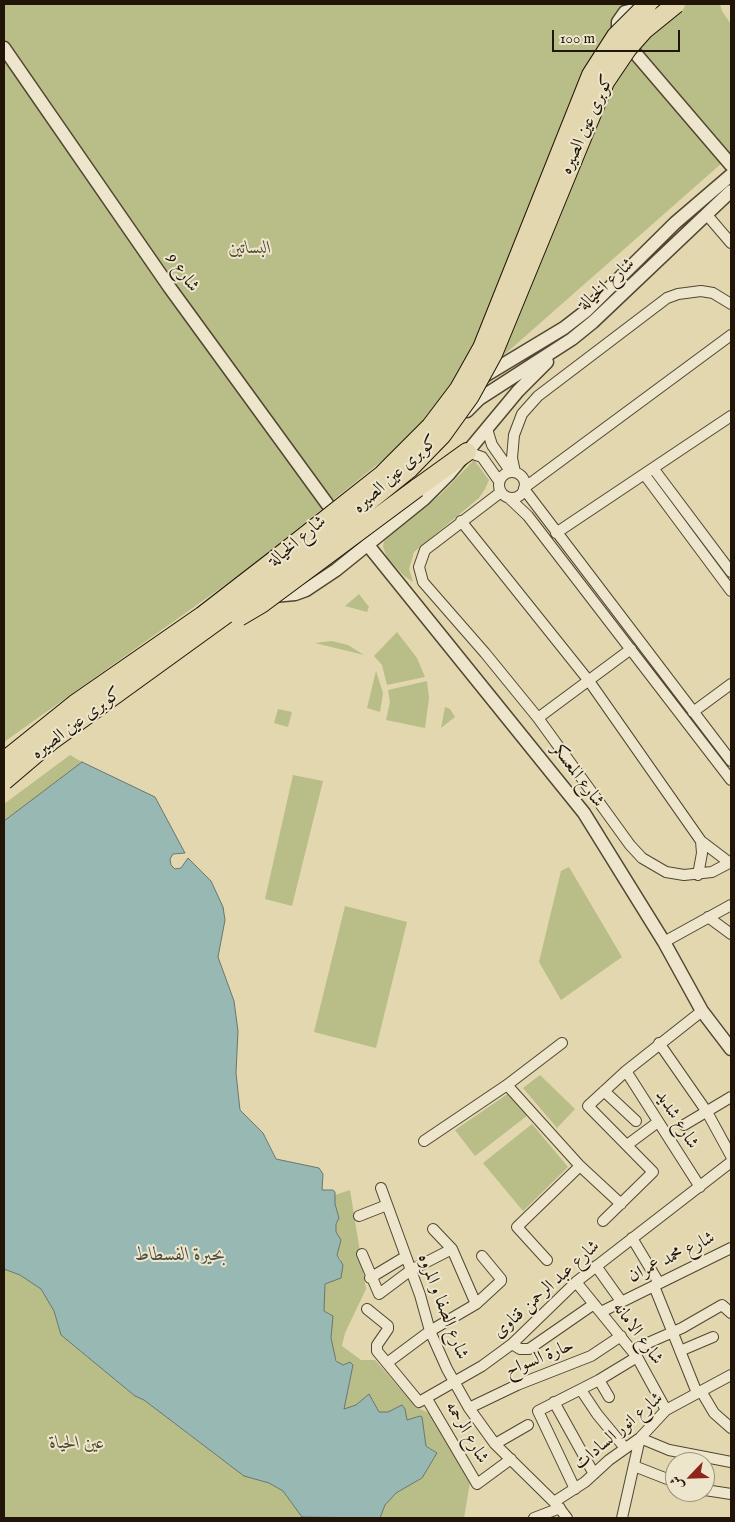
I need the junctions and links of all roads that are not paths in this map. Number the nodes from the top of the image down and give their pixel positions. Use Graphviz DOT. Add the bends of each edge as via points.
graph roads {
  1 [pos="648,4"];
  2 [pos="658,4"];
  3 [pos="676,4"];
  4 [pos="4,48"];
  5 [pos="731,165"];
  6 [pos="731,175"];
  7 [pos="729,198"];
  8 [pos="707,215"];
  9 [pos="658,239"];
  10 [pos="731,243"];
  11 [pos="670,250"];
  12 [pos="639,258"];
  13 [pos="652,268"];
  14 [pos="731,304"];
  15 [pos="731,335"];
  16 [pos="572,339"];
  17 [pos="731,416"];
  18 [pos="487,429"];
  19 [pos="468,452"];
  20 [pos="653,468"];
  21 [pos="513,472"];
  22 [pos="644,474"];
  23 [pos="499,481"];
  24 [pos="524,489"];
  25 [pos="505,495"];
  26 [pos="336,516"];
  27 [pos="461,522"];
  28 [pos="556,533"];
  29 [pos="367,544"];
  30 [pos="731,572"];
  31 [pos="731,591"];
  32 [pos="260,596"];
  33 [pos="211,627"];
  34 [pos="636,638"];
  35 [pos="644,648"];
  36 [pos="631,650"];
  37 [pos="146,659"];
  38 [pos="156,672"];
  39 [pos="589,681"];
  40 [pos="731,684"];
  41 [pos="693,712"];
  42 [pos="538,718"];
  43 [pos="731,761"];
  44 [pos="4,762"];
  45 [pos="731,780"];
  46 [pos="4,782"];
  47 [pos="701,841"];
  48 [pos="730,863"];
  49 [pos="698,875"];
  50 [pos="731,905"];
  51 [pos="708,918"];
  52 [pos="731,934"];
  53 [pos="664,942"];
  54 [pos="702,1011"];
  55 [pos="562,1043"];
  56 [pos="659,1043"];
  57 [pos="731,1049"];
  58 [pos="626,1071"];
  59 [pos="507,1085"];
  60 [pos="604,1091"];
  61 [pos="731,1097"];
  62 [pos="707,1112"];
  63 [pos="636,1121"];
  64 [pos="658,1122"];
  65 [pos="684,1125"];
  66 [pos="424,1142"];
  67 [pos="627,1145"];
  68 [pos="731,1156"];
  69 [pos="731,1162"];
  70 [pos="580,1166"];
  71 [pos="700,1187"];
  72 [pos="381,1188"];
  73 [pos="621,1204"];
  74 [pos="387,1205"];
  75 [pos="359,1216"];
  76 [pos="603,1221"];
  77 [pos="433,1229"];
  78 [pos="632,1238"];
  79 [pos="731,1248"];
  80 [pos="452,1249"];
  81 [pos="362,1254"];
  82 [pos="482,1256"];
  83 [pos="405,1257"];
  84 [pos="547,1260"];
  85 [pos="596,1266"];
  86 [pos="411,1270"];
  87 [pos="370,1278"];
  88 [pos="576,1282"];
  89 [pos="657,1284"];
  90 [pos="621,1301"];
  91 [pos="476,1304"];
  92 [pos="598,1308"];
  93 [pos="367,1309"];
  94 [pos="731,1313"];
  95 [pos="430,1331"];
  96 [pos="672,1332"];
  97 [pos="621,1336"];
  98 [pos="713,1337"];
  99 [pos="512,1344"];
  100 [pos="680,1351"];
  101 [pos="634,1353"];
  102 [pos="388,1363"];
  103 [pos="731,1375"];
  104 [pos="599,1380"];
  105 [pos="455,1382"];
  106 [pos="581,1390"];
  107 [pos="699,1392"];
  108 [pos="609,1397"];
  109 [pos="427,1399"];
  110 [pos="554,1402"];
  111 [pos="469,1408"];
  112 [pos="666,1410"];
  113 [pos="528,1425"];
  114 [pos="731,1428"];
  115 [pos="640,1438"];
  116 [pos="495,1444"];
  117 [pos="625,1448"];
  118 [pos="511,1459"];
  119 [pos="731,1462"];
  120 [pos="634,1466"];
  121 [pos="594,1474"];
  122 [pos="665,1478"];
  123 [pos="575,1489"];
  124 [pos="715,1492"];
  125 [pos="731,1494"];
  126 [pos="557,1505"];
  127 [pos="534,1518"];
  128 [pos="566,1518"];
  129 [pos="622,1518"];
  1 -- 44 [label="highway, كوبرى عين الصيره, bridge" via="616,36 591,75 482,348 459,389 431,426 388,470 277,558 202,616 83,698"];
  2 -- 5 [label="street" via="625,12 618,22 618,33"];
  3 -- 33 [label="highway, كوبرى عين الصيره, bridge" via="644,30 605,82 493,354 457,416 409,469"];
  4 -- 26 [label="street, شارع 9" via="170,288"];
  6 -- 9 [label="street, شارع الخيالة"];
  7 -- 8 [label="street, شارع الخيالة"];
  8 -- 10 [label="street"];
  8 -- 11 [label="street, شارع الخيالة"];
  9 -- 11 [label="street" via="660,246"];
  9 -- 12 [label="street, شارع الخيالة"];
  11 -- 13 [label="street, شارع الخيالة"];
  12 -- 13 [label="street" via="649,259"];
  12 -- 26 [label="street, شارع الخيالة" via="608,292 564,328 470,386 413,452"];
  13 -- 16 [label="street, شارع الخيالة"];
  14 -- 21 [label="street" via="701,291 667,298 538,396 522,414 514,435"];
  15 -- 24 [label="street"];
  16 -- 18 [label="street" via="528,380"];
  16 -- 32 [label="street, شارع الخيالة" via="478,399 422,461"];
  17 -- 20 [label="street"];
  18 -- 19 [label="street"];
  18 -- 21 [label="street" via="492,445"];
  19 -- 23 [label="street" via="482,457"];
  19 -- 29 [label="street" via="437,487"];
  19 -- 33 [label="highway, bridge" via="261,604 237,618"];
  20 -- 22 [label="street"];
  20 -- 30 [label="street"];
  21 -- 23 [label="street" via="504,474"];
  21 -- 24 [label="street" via="522,476"];
  22 -- 28 [label="street"];
  22 -- 31 [label="street"];
  23 -- 25 [label="street"];
  24 -- 25 [label="street" via="518,496"];
  24 -- 28 [label="street"];
  25 -- 27 [label="street"];
  25 -- 36 [label="street" via="528,516"];
  26 -- 37 [label="street, شارع الخيالة"];
  27 -- 39 [label="street"];
  27 -- 42 [label="street" via="425,550 419,562 421,578"];
  28 -- 34 [label="street"];
  29 -- 32 [label="street" via="306,590 295,594"];
  29 -- 53 [label="street, شارع المعسكر" via="566,788"];
  32 -- 38 [label="street, شارع الخيالة"];
  33 -- 46 [label="highway, كوبرى عين الصيره, bridge" via="67,729"];
  34 -- 35 [label="street"];
  34 -- 36 [label="street"];
  35 -- 36 [label="street"];
  35 -- 41 [label="street"];
  36 -- 39 [label="street"];
  36 -- 45 [label="street"];
  37 -- 38 [label="street"];
  37 -- 44 [label="street, شارع الخيالة"];
  38 -- 46 [label="street, شارع الخيالة"];
  39 -- 42 [label="street"];
  39 -- 47 [label="street"];
  40 -- 41 [label="street"];
  41 -- 43 [label="street"];
  42 -- 49 [label="street" via="636,852 666,872"];
  47 -- 48 [label="street"];
  47 -- 49 [label="street"];
  48 -- 49 [label="street"];
  50 -- 51 [label="street"];
  51 -- 52 [label="street"];
  51 -- 53 [label="street"];
  53 -- 54 [label="street, شارع المعسكر"];
  54 -- 56 [label="street"];
  54 -- 57 [label="street, شارع المعسكر"];
  55 -- 59 [label="street"];
  56 -- 58 [label="street"];
  56 -- 62 [label="street"];
  58 -- 60 [label="street"];
  58 -- 64 [label="street, شارع شديد"];
  59 -- 66 [label="street"];
  59 -- 70 [label="street"];
  60 -- 63 [label="street"];
  60 -- 67 [label="street" via="588,1107"];
  61 -- 62 [label="street"];
  62 -- 65 [label="street"];
  62 -- 68 [label="street"];
  64 -- 67 [label="street"];
  64 -- 71 [label="street, شارع شديد"];
  67 -- 73 [label="street" via="652,1172"];
  69 -- 71 [label="street, شارع عبد الرحمن قناوى"];
  70 -- 73 [label="street"];
  70 -- 84 [label="street" via="517,1227"];
  71 -- 78 [label="street, شارع عبد الرحمن قناوى"];
  72 -- 74 [label="street, شارع الصفا و المروه"];
  73 -- 76 [label="street"];
  74 -- 75 [label="street"];
  74 -- 83 [label="street, شارع الصفا و المروه"];
  77 -- 80 [label="street"];
  78 -- 85 [label="street, شارع عبد الرحمن قناوى"];
  78 -- 89 [label="street"];
  79 -- 89 [label="street, شارع محمد عمران"];
  80 -- 86 [label="street"];
  80 -- 91 [label="street"];
  81 -- 87 [label="street"];
  82 -- 91 [label="street" via="502,1280"];
  83 -- 86 [label="street, شارع الصفا و المروه"];
  83 -- 87 [label="street"];
  85 -- 88 [label="street, شارع عبد الرحمن قناوى"];
  85 -- 90 [label="street"];
  86 -- 87 [label="street" via="379,1294"];
  86 -- 95 [label="street, شارع الصفا و المروه"];
  88 -- 92 [label="street, شارع الامانه"];
  88 -- 99 [label="street, شارع عبد الرحمن قناوى"];
  89 -- 90 [label="street, شارع محمد عمران"];
  89 -- 96 [label="street"];
  90 -- 92 [label="street, شارع محمد عمران"];
  91 -- 95 [label="street"];
  92 -- 97 [label="street, شارع الامانه"];
  92 -- 99 [label="street, شارع محمد عمران" via="529,1349 520,1349"];
  93 -- 102 [label="street" via="388,1326 376,1347"];
  94 -- 96 [label="street" via="722,1305"];
  95 -- 102 [label="street"];
  95 -- 105 [label="street, شارع الصفا و المروه"];
  96 -- 100 [label="street"];
  96 -- 101 [label="street"];
  97 -- 101 [label="street, شارع الامانه"];
  97 -- 111 [label="street, حارة السواح" via="591,1356"];
  98 -- 100 [label="street"];
  99 -- 105 [label="street, شارع عبد الرحمن قناوى"];
  100 -- 107 [label="street"];
  101 -- 104 [label="street"];
  101 -- 112 [label="street, شارع الامانه"];
  102 -- 109 [label="street" via="418,1402"];
  103 -- 107 [label="street, شارع انور السادات"];
  104 -- 106 [label="street"];
  104 -- 108 [label="street"];
  105 -- 109 [label="street, شارع عبد الرحمن قناوى"];
  105 -- 111 [label="street, شارع الصفا و المروه"];
  106 -- 110 [label="street"];
  106 -- 117 [label="street"];
  107 -- 112 [label="street, شارع انور السادات"];
  107 -- 114 [label="street" via="714,1413"];
  109 -- 118 [label="street, شارع الرحمه" via="477,1484"];
  110 -- 121 [label="street"];
  110 -- 123 [label="street" via="538,1411"];
  111 -- 116 [label="street, شارع الصفا و المروه"];
  112 -- 115 [label="street, شارع انور السادات"];
  113 -- 116 [label="street"];
  115 -- 117 [label="street, شارع انور السادات"];
  115 -- 119 [label="street" via="669,1450"];
  115 -- 120 [label="street"];
  116 -- 118 [label="street, شارع الصفا و المروه"];
  117 -- 121 [label="street, شارع انور السادات"];
  118 -- 126 [label="street, شارع الصفا و المروه"];
  120 -- 122 [label="street"];
  120 -- 129 [label="street"];
  121 -- 123 [label="street, شارع انور السادات"];
  123 -- 126 [label="street, شارع انور السادات"];
  124 -- 125 [label="street"];
  126 -- 127 [label="street, شارع انور السادات"];
  126 -- 128 [label="street, شارع الصفا و المروه"];
}
